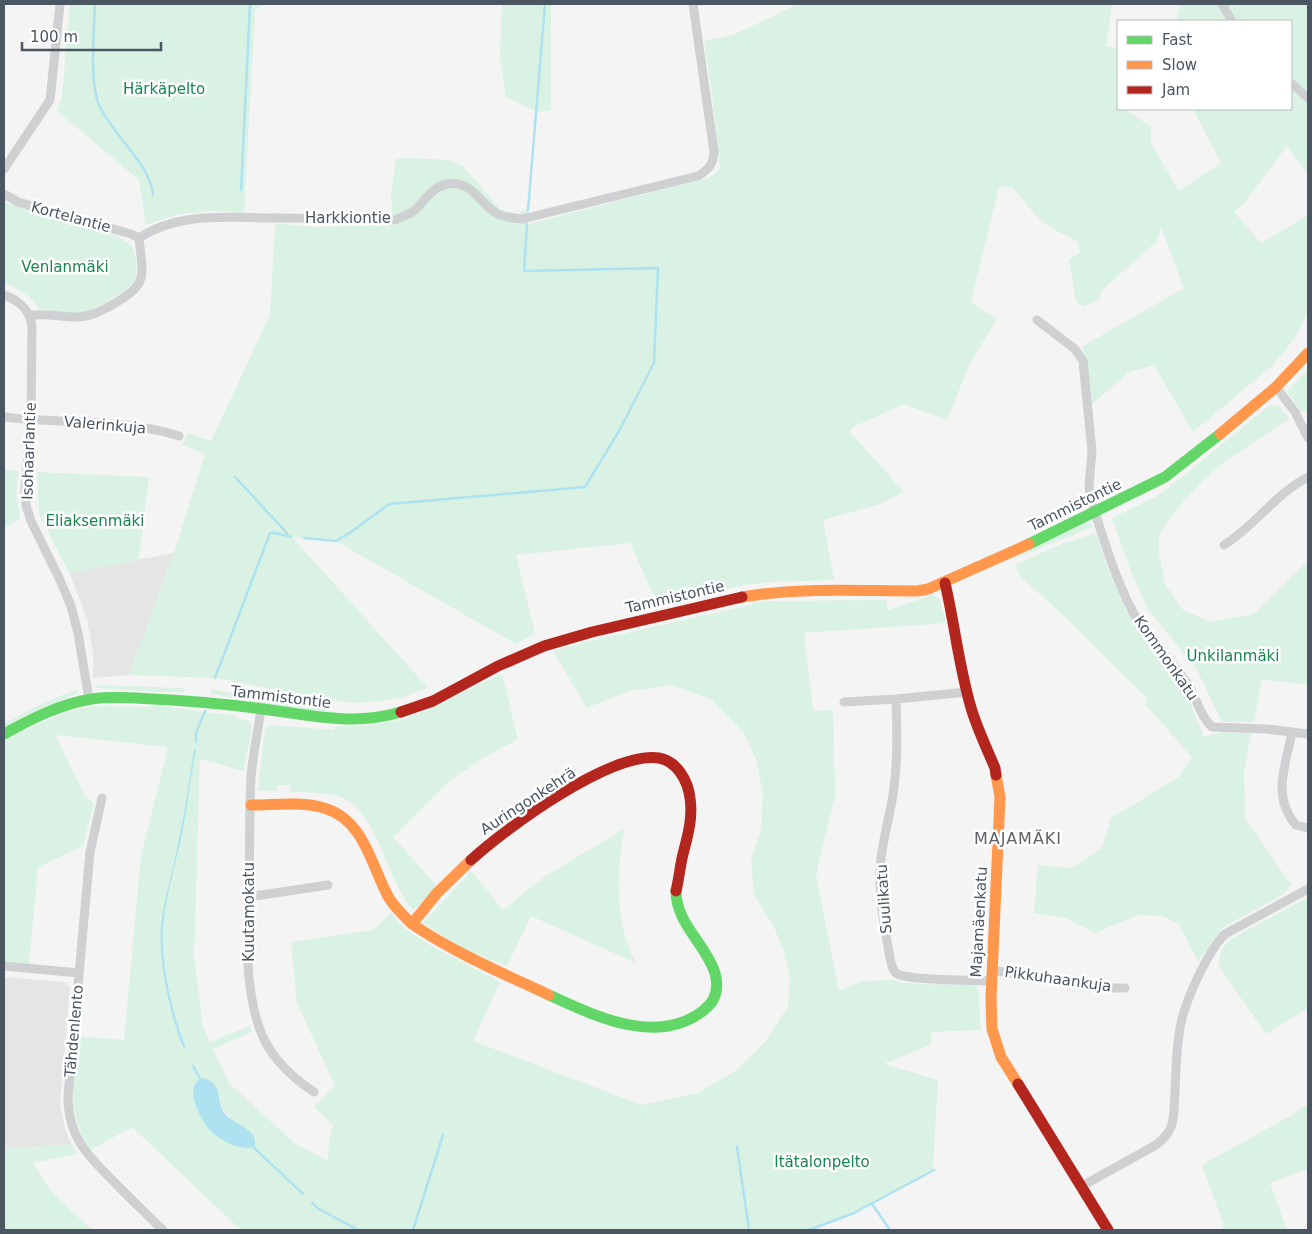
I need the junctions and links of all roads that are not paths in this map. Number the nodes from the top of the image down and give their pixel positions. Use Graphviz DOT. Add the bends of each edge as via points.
graph roads {
  1 [pos="60,4"];
  2 [pos="693,4"];
  3 [pos="1222,4"];
  4 [pos="1231,20"];
  5 [pos="1292,84"];
  6 [pos="1308,98"];
  7 [pos="4,169"];
  8 [pos="4,194"];
  9 [pos="139,238"];
  10 [pos="4,295"];
  11 [pos="29,316"];
  12 [pos="1037,320"];
  13 [pos="1308,353"];
  14 [pos="1276,387"];
  15 [pos="4,417"];
  16 [pos="30,420"];
  17 [pos="179,436"];
  18 [pos="1308,438"];
  19 [pos="1308,477"];
  20 [pos="1095,512"];
  21 [pos="1224,545"];
  22 [pos="944,583"];
  23 [pos="967,692"];
  24 [pos="89,699"];
  25 [pos="896,700"];
  26 [pos="844,702"];
  27 [pos="261,709"];
  28 [pos="1292,732"];
  29 [pos="4,734"];
  30 [pos="1308,734"];
  31 [pos="102,798"];
  32 [pos="251,805"];
  33 [pos="1308,828"];
  34 [pos="328,885"];
  35 [pos="1308,889"];
  36 [pos="248,897"];
  37 [pos="412,924"];
  38 [pos="4,966"];
  39 [pos="79,974"];
  40 [pos="991,975"];
  41 [pos="1125,988"];
  42 [pos="314,1092"];
  43 [pos="1082,1186"];
  44 [pos="163,1230"];
  45 [pos="1108,1230"];
  1 -- 7 [label="street" via="50,100"];
  2 -- 9 [label="street, Harkkiontie" via="714,152 713,164 698,176 522,219 496,213 473,191 461,185 448,184 434,190 414,210 394,220 210,217 156,228"];
  3 -- 4 [label="street"];
  5 -- 6 [label="street"];
  8 -- 9 [label="street, Kortelantie" via="18,202"];
  9 -- 11 [label="street" via="142,271 138,284 129,295 88,316"];
  10 -- 11 [label="street" via="22,304"];
  11 -- 16 [label="street, Isohaarlantie" via="32,328"];
  12 -- 20 [label="street, Kommonkatu" via="1075,349 1083,361 1092,451 1089,486"];
  13 -- 14 [label="street, Tammistontie"];
  14 -- 18 [label="street" via="1295,412"];
  14 -- 20 [label="street, Tammistontie" via="1165,477"];
  15 -- 16 [label="street, Valerinkuja"];
  16 -- 17 [label="street, Valerinkuja" via="131,425"];
  16 -- 24 [label="street, Isohaarlantie" via="25,489 27,512 71,606"];
  19 -- 21 [label="street" via="1280,495 1239,536"];
  20 -- 22 [label="street, Tammistontie"];
  20 -- 28 [label="street, Kommonkatu" via="1131,609 1145,632 1187,682 1207,722 1220,728"];
  22 -- 23 [label="street, Majamäenkatu"];
  22 -- 27 [label="street, Tammistontie" via="917,591 771,593 694,607 541,647 499,664 438,699 393,716 357,720"];
  23 -- 25 [label="street"];
  23 -- 40 [label="street, Majamäenkatu" via="995,768 1000,797"];
  24 -- 27 [label="street, Tammistontie" via="190,701"];
  24 -- 29 [label="street, Tammistontie" via="28,720"];
  25 -- 26 [label="street"];
  25 -- 40 [label="street, Suulikatu" via="897,768 880,872 892,966 896,973 909,977"];
  27 -- 32 [label="street, Kuutamokatu" via="252,767"];
  28 -- 30 [label="street, Kommonkatu"];
  28 -- 33 [label="street" via="1282,801 1296,824"];
  31 -- 39 [label="street, Tähdenlento" via="90,852"];
  32 -- 36 [label="street, Kuutamokatu"];
  32 -- 37 [label="street, Auringonkehrä" via="309,806 336,812 355,829 395,908"];
  34 -- 36 [label="street"];
  35 -- 43 [label="street" via="1225,934 1218,941 1196,982 1181,1022 1170,1129 1156,1145"];
  36 -- 42 [label="street, Kuutamokatu" via="247,950 258,1025 279,1062"];
  37 -- 37 [label="street, Auringonkehrä" via="455,952 566,1003 625,1023 654,1028 681,1024 712,1003 716,992 711,963 686,924 677,903 676,893 692,811 689,790 675,767 658,758 636,760 600,773 560,794 492,841 441,888"];
  38 -- 39 [label="street"];
  39 -- 44 [label="street, Tähdenlento" via="68,1097 71,1125 90,1158"];
  40 -- 41 [label="street, Pikkuhaankuja"];
  40 -- 43 [label="street, Majamäenkatu" via="992,1028 1001,1057"];
  43 -- 45 [label="street, Majamäenkatu"];
}
